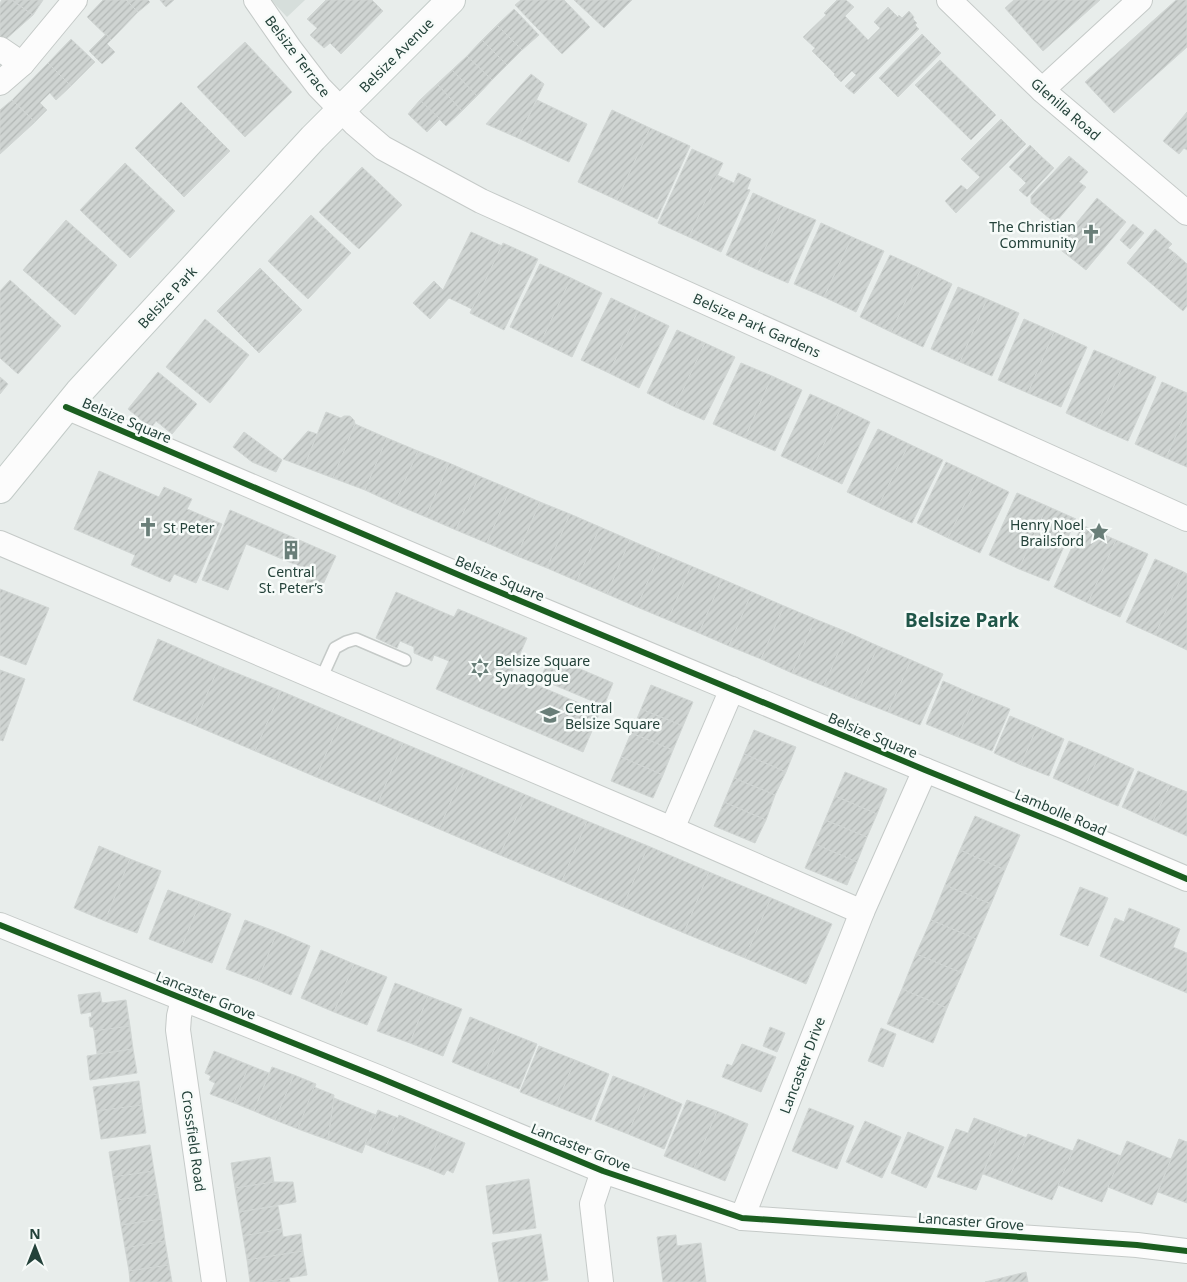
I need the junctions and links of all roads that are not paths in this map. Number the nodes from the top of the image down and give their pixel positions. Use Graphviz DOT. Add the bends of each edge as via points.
graph roads {
  1 [pos="75,0"];
  2 [pos="256,0"];
  3 [pos="452,0"];
  4 [pos="949,0"];
  5 [pos="1140,0"];
  6 [pos="0,49"];
  7 [pos="22,64"];
  8 [pos="0,83"];
  9 [pos="1042,90"];
  10 [pos="340,110"];
  11 [pos="1187,213"];
  12 [pos="66,407"];
  13 [pos="0,489"];
  14 [pos="1187,519"];
  15 [pos="0,543"];
  16 [pos="405,660"];
  17 [pos="321,680"];
  18 [pos="732,689"];
  19 [pos="925,770"];
  20 [pos="672,829"];
  21 [pos="1187,879"];
  22 [pos="862,912"];
  23 [pos="0,925"];
  24 [pos="183,999"];
  25 [pos="603,1171"];
  26 [pos="742,1218"];
  27 [pos="1187,1251"];
  28 [pos="214,1282"];
  29 [pos="601,1282"];
  1 -- 7 [label="street"];
  2 -- 10 [label="street, Belsize Terrace" via="290,49"];
  3 -- 10 [label="street, Belsize Avenue"];
  4 -- 9 [label="street, Glenilla Road"];
  5 -- 9 [label="street"];
  6 -- 7 [label="street"];
  7 -- 8 [label="street"];
  9 -- 11 [label="street, Glenilla Road"];
  10 -- 12 [label="street, Belsize Park"];
  10 -- 14 [label="street, Belsize Park Gardens" via="384,148 481,201"];
  12 -- 13 [label="street, Belsize Park"];
  12 -- 18 [label="street, Belsize Square"];
  15 -- 17 [label="street"];
  16 -- 17 [label="lane" via="356,639 335,648"];
  17 -- 20 [label="street"];
  18 -- 19 [label="street, Belsize Square"];
  18 -- 20 [label="street"];
  19 -- 21 [label="street, Lambolle Road"];
  19 -- 22 [label="street, Belsize Square"];
  20 -- 22 [label="street"];
  22 -- 26 [label="street, Lancaster Drive"];
  23 -- 24 [label="street, Lancaster Grove"];
  24 -- 25 [label="street, Lancaster Grove"];
  24 -- 28 [label="street, Crossfield Road" via="178,1030"];
  25 -- 26 [label="street, Lancaster Grove"];
  25 -- 29 [label="street" via="592,1204"];
  26 -- 27 [label="street, Lancaster Grove"];
}
